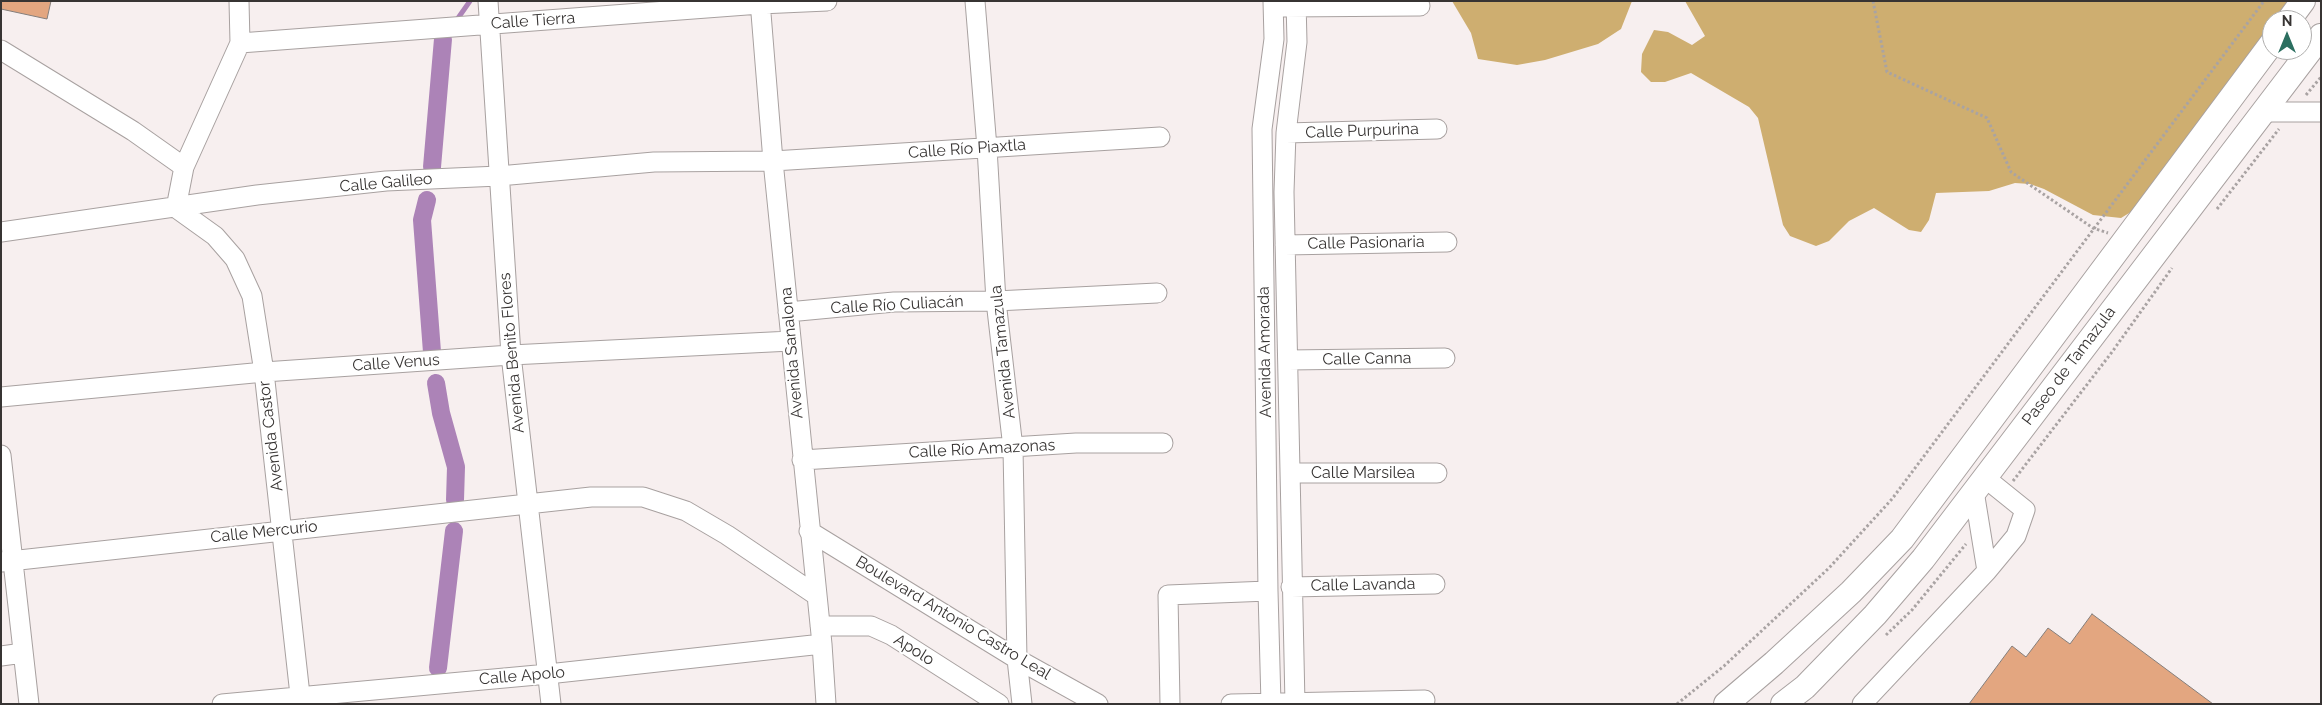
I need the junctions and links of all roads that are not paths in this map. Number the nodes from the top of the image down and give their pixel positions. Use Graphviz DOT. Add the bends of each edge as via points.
graph roads {
  1 [pos="239,1"];
  2 [pos="488,1"];
  3 [pos="827,1"];
  4 [pos="975,1"];
  5 [pos="760,2"];
  6 [pos="1273,4"];
  7 [pos="1296,4"];
  8 [pos="1420,6"];
  9 [pos="489,24"];
  10 [pos="2321,36"];
  11 [pos="240,43"];
  12 [pos="1,50"];
  13 [pos="2262,56"];
  14 [pos="2263,112"];
  15 [pos="2321,112"];
  16 [pos="1437,128"];
  17 [pos="1286,133"];
  18 [pos="1160,137"];
  19 [pos="987,148"];
  20 [pos="773,161"];
  21 [pos="184,167"];
  22 [pos="499,176"];
  23 [pos="176,208"];
  24 [pos="1,232"];
  25 [pos="1447,242"];
  26 [pos="1285,244"];
  27 [pos="1286,285"];
  28 [pos="1264,286"];
  29 [pos="1156,293"];
  30 [pos="996,301"];
  31 [pos="788,312"];
  32 [pos="791,340"];
  33 [pos="511,355"];
  34 [pos="1445,358"];
  35 [pos="1288,360"];
  36 [pos="264,372"];
  37 [pos="1,397"];
  38 [pos="1163,443"];
  39 [pos="1013,448"];
  40 [pos="1,455"];
  41 [pos="802,460"];
  42 [pos="1290,473"];
  43 [pos="1437,473"];
  44 [pos="1979,484"];
  45 [pos="526,504"];
  46 [pos="282,530"];
  47 [pos="809,531"];
  48 [pos="8,561"];
  49 [pos="1987,571"];
  50 [pos="1435,584"];
  51 [pos="1291,587"];
  52 [pos="1268,591"];
  53 [pos="816,595"];
  54 [pos="821,635"];
  55 [pos="23,653"];
  56 [pos="1,656"];
  57 [pos="1017,659"];
  58 [pos="548,674"];
  59 [pos="300,695"];
  60 [pos="1425,700"];
  61 [pos="1271,703"];
  62 [pos="1294,703"];
  63 [pos="29,704"];
  64 [pos="222,704"];
  65 [pos="551,704"];
  66 [pos="826,704"];
  67 [pos="999,704"];
  68 [pos="1022,704"];
  69 [pos="1098,704"];
  70 [pos="1170,704"];
  71 [pos="1231,704"];
  72 [pos="1726,704"];
  73 [pos="1783,704"];
  74 [pos="1862,704"];
  1 -- 11 [label="street"];
  2 -- 9 [label="street, Avenida Benito Flores"];
  3 -- 5 [label="street, Calle Tierra"];
  4 -- 19 [label="street, Avenida Tamazula"];
  5 -- 9 [label="street, Calle Tierra"];
  5 -- 20 [label="street, Avenida Sanalona"];
  6 -- 7 [label="street"];
  6 -- 28 [label="street, Avenida Amorada" via="1274,39 1262,129"];
  7 -- 8 [label="street"];
  7 -- 17 [label="street, Avenida Amorada" via="1297,42"];
  9 -- 11 [label="street, Calle Tierra"];
  9 -- 22 [label="street, Avenida Benito Flores"];
  10 -- 14 [label="main road, Paseo de Tamazula"];
  11 -- 21 [label="street"];
  12 -- 21 [label="street" via="133,131"];
  13 -- 72 [label="main road, Paseo de Tamazula" via="1902,539 1851,592"];
  14 -- 15 [label="street"];
  14 -- 44 [label="main road, Paseo de Tamazula"];
  16 -- 17 [label="street, Calle Purpurina"];
  17 -- 26 [label="street, Avenida Amorada"];
  18 -- 19 [label="street, Calle Río Piaxtla"];
  19 -- 20 [label="street, Calle Río Piaxtla"];
  19 -- 30 [label="street, Avenida Tamazula"];
  20 -- 22 [label="street, Calle Galileo" via="654,162"];
  20 -- 31 [label="street, Avenida Sanalona"];
  21 -- 23 [label="street"];
  22 -- 23 [label="street, Calle Galileo" via="386,181"];
  22 -- 33 [label="street, Avenida Benito Flores"];
  23 -- 24 [label="street, Calle Galileo"];
  23 -- 36 [label="street, Avenida Castor" via="215,236 235,259 252,296"];
  25 -- 26 [label="street, Calle Pasionaria"];
  26 -- 27 [label="street, Avenida Amorada"];
  27 -- 28 [label="street"];
  27 -- 35 [label="street, Avenida Amorada"];
  28 -- 52 [label="street, Avenida Amorada"];
  29 -- 30 [label="street, Calle Río Culiacán"];
  30 -- 31 [label="street, Calle Río Culiacán" via="894,302"];
  30 -- 39 [label="street, Avenida Tamazula"];
  31 -- 32 [label="street, Avenida Sanalona"];
  32 -- 33 [label="street, Calle Venus"];
  32 -- 41 [label="street, Avenida Sanalona"];
  33 -- 36 [label="street, Calle Venus"];
  33 -- 45 [label="street, Avenida Benito Flores"];
  34 -- 35 [label="street, Calle Canna"];
  35 -- 42 [label="street, Avenida Amorada"];
  36 -- 37 [label="street, Calle Venus"];
  36 -- 46 [label="street, Avenida Castor"];
  38 -- 39 [label="street, Calle Río Amazonas" via="1076,443"];
  39 -- 41 [label="street, Calle Río Amazonas"];
  39 -- 57 [label="street, Avenida Tamazula"];
  40 -- 48 [label="street"];
  41 -- 47 [label="street, Avenida Sanalona"];
  42 -- 43 [label="street, Calle Marsilea"];
  42 -- 51 [label="street, Avenida Amorada"];
  44 -- 49 [label="street"];
  44 -- 49 [label="street" via="2025,510 2016,536"];
  44 -- 73 [label="main road, Paseo de Tamazula" via="1923,559 1875,615 1805,687"];
  45 -- 46 [label="street, Calle Mercurio"];
  45 -- 53 [label="street, Calle Mercurio" via="643,497 686,511"];
  45 -- 58 [label="street, Avenida Benito Flores"];
  46 -- 48 [label="street, Calle Mercurio"];
  46 -- 59 [label="street, Avenida Castor"];
  47 -- 53 [label="street, Avenida Sanalona"];
  47 -- 57 [label="street, Boulevard Antonio Castro Leal"];
  48 -- 55 [label="street"];
  49 -- 74 [label="street"];
  50 -- 51 [label="street, Calle Lavanda"];
  51 -- 62 [label="street, Avenida Amorada"];
  52 -- 61 [label="street, Avenida Amorada"];
  52 -- 70 [label="street" via="1168,594"];
  53 -- 54 [label="street, Avenida Sanalona"];
  54 -- 58 [label="street, Calle Apolo"];
  54 -- 66 [label="street, Avenida Sanalona"];
  54 -- 67 [label="street, Apolo" via="871,626 891,635"];
  55 -- 56 [label="street"];
  55 -- 63 [label="street"];
  57 -- 68 [label="street, Avenida Tamazula"];
  57 -- 69 [label="street, Boulevard Antonio Castro Leal"];
  58 -- 59 [label="street, Calle Apolo"];
  58 -- 65 [label="street, Avenida Benito Flores"];
  59 -- 64 [label="street, Calle Apolo"];
  60 -- 62 [label="street"];
  61 -- 62 [label="street"];
  61 -- 71 [label="street"];
}
